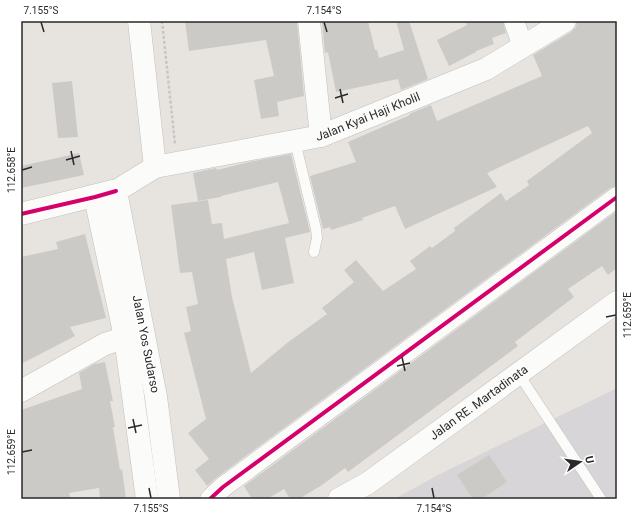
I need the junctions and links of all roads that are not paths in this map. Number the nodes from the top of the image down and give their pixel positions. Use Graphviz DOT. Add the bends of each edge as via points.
graph roads {
  1 [pos="139,21"];
  2 [pos="309,21"];
  3 [pos="514,21"];
  4 [pos="565,21"];
  5 [pos="523,47"];
  6 [pos="321,136"];
  7 [pos="295,141"];
  8 [pos="155,168"];
  9 [pos="105,194"];
  10 [pos="617,197"];
  11 [pos="21,214"];
  12 [pos="314,252"];
  13 [pos="617,302"];
  14 [pos="135,334"];
  15 [pos="518,373"];
  16 [pos="21,391"];
  17 [pos="148,499"];
  18 [pos="169,499"];
  19 [pos="210,499"];
  20 [pos="339,499"];
  21 [pos="601,499"];
  1 -- 8 [label="main road"];
  2 -- 6 [label="main road"];
  3 -- 5 [label="street"];
  4 -- 5 [label="main road, Jalan Kyai Haji Kholil"];
  5 -- 6 [label="main road, Jalan Kyai Haji Kholil" via="486,69"];
  6 -- 7 [label="main road, Jalan Kyai Haji Kholil"];
  7 -- 8 [label="main road, Jalan Kyai Haji Kholil"];
  7 -- 12 [label="lane" via="316,229"];
  8 -- 9 [label="main road, Jalan Kyai Haji Kholil"];
  9 -- 11 [label="main road, Jalan Kyai Haji Kholil"];
  9 -- 14 [label="main road, Jalan Yos Sudarso"];
  10 -- 19 [label="street"];
  13 -- 15 [label="main road, Jalan RE. Martadinata"];
  14 -- 16 [label="main road" via="105,344"];
  14 -- 17 [label="main road, Jalan Yos Sudarso"];
  14 -- 18 [label="main road, Jalan Yos Sudarso" via="156,397"];
  15 -- 20 [label="main road, Jalan RE. Martadinata" via="368,483"];
  15 -- 21 [label="lane"];
}
